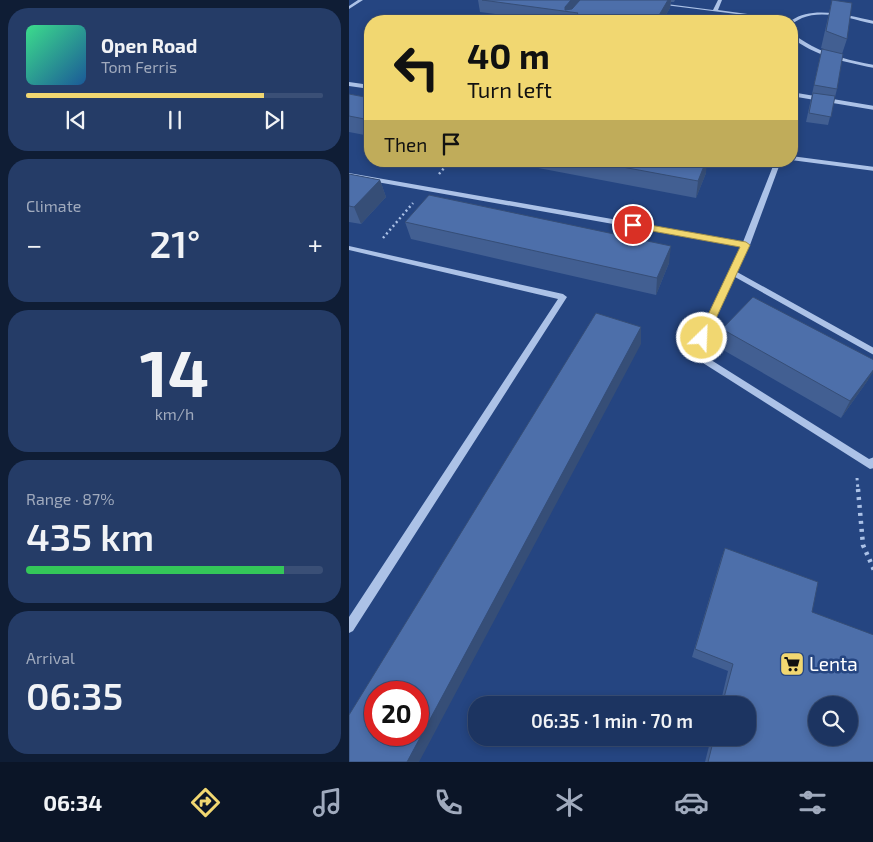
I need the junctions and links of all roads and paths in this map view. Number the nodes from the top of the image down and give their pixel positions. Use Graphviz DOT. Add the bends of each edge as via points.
graph roads {
  1 [pos="361,0"];
  2 [pos="719,0"];
  3 [pos="651,2"];
  4 [pos="349,8"];
  5 [pos="715,11"];
  6 [pos="743,15"];
  7 [pos="798,19"];
  8 [pos="873,23"];
  9 [pos="798,41"];
  10 [pos="873,67"];
  11 [pos="349,84"];
  12 [pos="364,86"];
  13 [pos="798,95"];
  14 [pos="873,108"];
  15 [pos="798,159"];
  16 [pos="445,167"];
  17 [pos="776,167"];
  18 [pos="873,169"];
  19 [pos="349,174"];
  20 [pos="426,188"];
  21 [pos="746,245"];
  22 [pos="349,248"];
  23 [pos="371,253"];
  24 [pos="732,272"];
  25 [pos="873,352"];
  26 [pos="855,455"];
  27 [pos="873,461"];
  28 [pos="873,570"];
  29 [pos="349,627"];
  1 -- 4 [label="lane"];
  2 -- 5 [label="lane"];
  3 -- 5 [label="lane"];
  5 -- 6 [label="lane"];
  7 -- 8 [label="lane" via="822,14"];
  9 -- 10 [label="lane"];
  11 -- 12 [label="lane"];
  13 -- 14 [label="lane"];
  15 -- 18 [label="lane"];
  16 -- 20 [label="path"];
  17 -- 21 [label="lane"];
  19 -- 20 [label="lane"];
  20 -- 21 [label="lane"];
  20 -- 23 [label="path"];
  21 -- 24 [label="lane"];
  22 -- 23 [label="lane"];
  23 -- 29 [label="lane" via="563,297"];
  24 -- 25 [label="lane"];
  24 -- 26 [label="lane" via="695,354"];
  26 -- 27 [label="lane" via="870,465"];
  26 -- 28 [label="path" via="863,545"];
}
